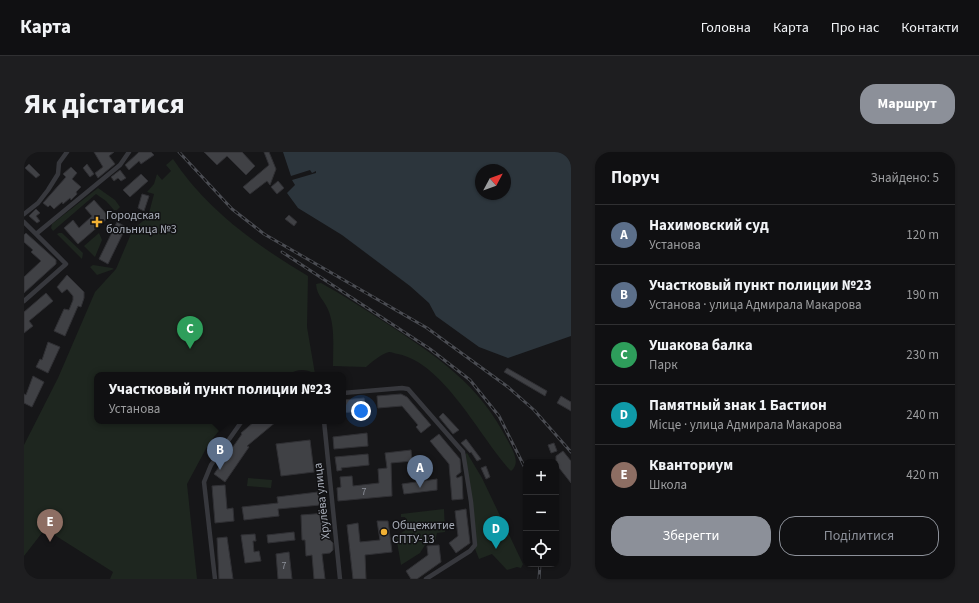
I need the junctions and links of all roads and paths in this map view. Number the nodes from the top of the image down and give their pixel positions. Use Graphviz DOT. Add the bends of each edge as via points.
graph roads {
  1 [pos="67,152"];
  2 [pos="129,152"];
  3 [pos="24,214"];
  4 [pos="24,222"];
  5 [pos="36,234"];
  6 [pos="24,301"];
  7 [pos="346,393"];
  8 [pos="240,424"];
  9 [pos="324,424"];
  10 [pos="215,579"];
  11 [pos="340,579"];
  12 [pos="426,579"];
  1 -- 3 [label="street" via="59,163 58,174 48,190 38,204"];
  2 -- 5 [label="street" via="120,165"];
  4 -- 5 [label="street"];
  5 -- 6 [label="street" via="66,264"];
  7 -- 12 [label="street" via="408,389 463,452 476,542 474,548"];
  8 -- 10 [label="street" via="211,465 204,482"];
  9 -- 11 [label="street, Хрулёва улица"];
}
